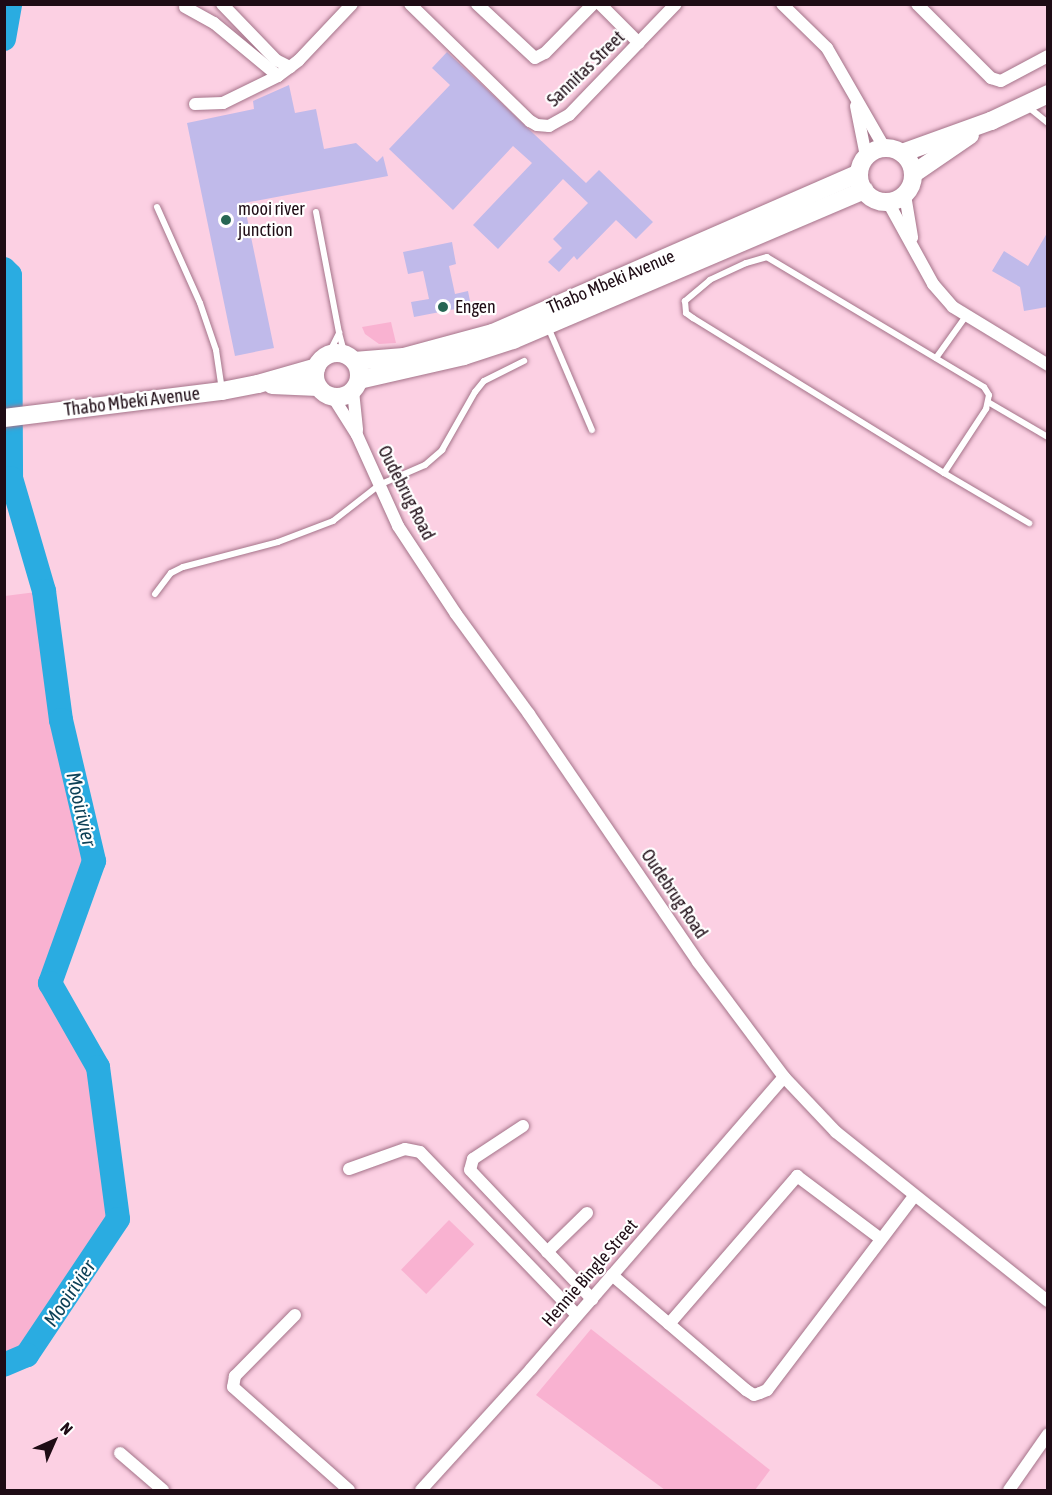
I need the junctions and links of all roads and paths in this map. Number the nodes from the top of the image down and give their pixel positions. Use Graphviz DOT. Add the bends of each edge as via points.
graph roads {
  1 [pos="222,4"];
  2 [pos="352,4"];
  3 [pos="410,4"];
  4 [pos="477,4"];
  5 [pos="593,4"];
  6 [pos="600,4"];
  7 [pos="676,4"];
  8 [pos="782,4"];
  9 [pos="917,4"];
  10 [pos="185,7"];
  11 [pos="639,43"];
  12 [pos="1047,56"];
  13 [pos="290,67"];
  14 [pos="278,75"];
  15 [pos="853,93"];
  16 [pos="1047,94"];
  17 [pos="1025,104"];
  18 [pos="195,105"];
  19 [pos="991,121"];
  20 [pos="1047,123"];
  21 [pos="893,150"];
  22 [pos="866,156"];
  23 [pos="913,174"];
  24 [pos="861,182"];
  25 [pos="896,198"];
  26 [pos="157,207"];
  27 [pos="316,212"];
  28 [pos="914,247"];
  29 [pos="966,316"];
  30 [pos="548,327"];
  31 [pos="339,333"];
  32 [pos="936,358"];
  33 [pos="336,359"];
  34 [pos="524,361"];
  35 [pos="1047,365"];
  36 [pos="258,384"];
  37 [pos="356,386"];
  38 [pos="222,391"];
  39 [pos="326,392"];
  40 [pos="988,402"];
  41 [pos="4,418"];
  42 [pos="592,430"];
  43 [pos="357,435"];
  44 [pos="1047,437"];
  45 [pos="944,473"];
  46 [pos="379,485"];
  47 [pos="1029,523"];
  48 [pos="155,594"];
  49 [pos="784,1077"];
  50 [pos="523,1126"];
  51 [pos="349,1169"];
  52 [pos="914,1196"];
  53 [pos="587,1213"];
  54 [pos="881,1239"];
  55 [pos="547,1252"];
  56 [pos="612,1275"];
  57 [pos="592,1299"];
  58 [pos="1047,1301"];
  59 [pos="295,1315"];
  60 [pos="577,1316"];
  61 [pos="669,1324"];
  62 [pos="1047,1434"];
  63 [pos="120,1453"];
  64 [pos="163,1491"];
  65 [pos="349,1491"];
  66 [pos="421,1491"];
  67 [pos="1009,1491"];
  1 -- 13 [label="street" via="276,60"];
  2 -- 13 [label="street"];
  3 -- 11 [label="street, Sannitas Street" via="537,125 549,126 562,120"];
  4 -- 5 [label="street" via="531,55 540,57"];
  6 -- 11 [label="street"];
  7 -- 11 [label="street, Sannitas Street"];
  8 -- 15 [label="street" via="827,48"];
  9 -- 12 [label="street" via="991,78 1000,81 1011,77"];
  10 -- 14 [label="street" via="214,23"];
  13 -- 14 [label="street"];
  14 -- 18 [label="street" via="223,103"];
  15 -- 21 [label="street"];
  15 -- 22 [label="street"];
  16 -- 17 [label="main road"];
  17 -- 19 [label="main road"];
  17 -- 20 [label="lane"];
  19 -- 21 [label="main road"];
  19 -- 23 [label="main road"];
  21 -- 22 [label="main road"];
  21 -- 23 [label="main road" via="910,162"];
  22 -- 24 [label="main road"];
  23 -- 25 [label="main road" via="910,189"];
  24 -- 25 [label="main road" via="878,201"];
  24 -- 30 [label="main road, Thabo Mbeki Avenue"];
  24 -- 33 [label="main road, Thabo Mbeki Avenue" via="493,333 404,357"];
  25 -- 28 [label="street"];
  25 -- 28 [label="street"];
  26 -- 38 [label="lane" via="200,303 216,350"];
  27 -- 31 [label="lane"];
  28 -- 29 [label="street" via="933,284"];
  29 -- 32 [label="lane"];
  29 -- 35 [label="street"];
  30 -- 37 [label="main road, Thabo Mbeki Avenue" via="464,356"];
  30 -- 42 [label="lane"];
  31 -- 33 [label="lane"];
  31 -- 33 [label="lane"];
  32 -- 40 [label="lane" via="984,387"];
  32 -- 45 [label="lane" via="766,258 710,280 685,301 686,313 693,318"];
  33 -- 36 [label="main road, Thabo Mbeki Avenue"];
  33 -- 37 [label="main road" via="359,370"];
  33 -- 39 [label="main road" via="315,377"];
  34 -- 46 [label="lane" via="484,381 435,456 425,465"];
  36 -- 38 [label="main road, Thabo Mbeki Avenue"];
  36 -- 39 [label="main road, Thabo Mbeki Avenue"];
  37 -- 39 [label="main road" via="344,397"];
  37 -- 43 [label="street, Oudebrug Road"];
  38 -- 41 [label="main road, Thabo Mbeki Avenue"];
  39 -- 43 [label="street, Oudebrug Road"];
  40 -- 44 [label="lane"];
  40 -- 45 [label="lane"];
  43 -- 46 [label="street, Oudebrug Road"];
  45 -- 47 [label="lane"];
  46 -- 48 [label="lane" via="333,521 278,542 183,567 171,573"];
  46 -- 49 [label="street, Oudebrug Road" via="398,526 456,614 698,962"];
  49 -- 52 [label="street, Oudebrug Road" via="836,1132"];
  49 -- 56 [label="street, Hennie Bingle Street"];
  50 -- 55 [label="street" via="473,1159 470,1170"];
  51 -- 60 [label="street" via="405,1149 420,1152"];
  52 -- 54 [label="street"];
  52 -- 58 [label="street, Oudebrug Road"];
  53 -- 55 [label="street"];
  54 -- 61 [label="street" via="797,1176"];
  54 -- 61 [label="street" via="767,1390 760,1393 754,1395 746,1390"];
  55 -- 57 [label="street"];
  56 -- 57 [label="street, Hennie Bingle Street"];
  56 -- 61 [label="street"];
  57 -- 60 [label="street, Hennie Bingle Street"];
  59 -- 65 [label="street" via="235,1376 233,1387"];
  60 -- 66 [label="street, Hennie Bingle Street"];
  62 -- 67 [label="street"];
  63 -- 64 [label="street"];
}
